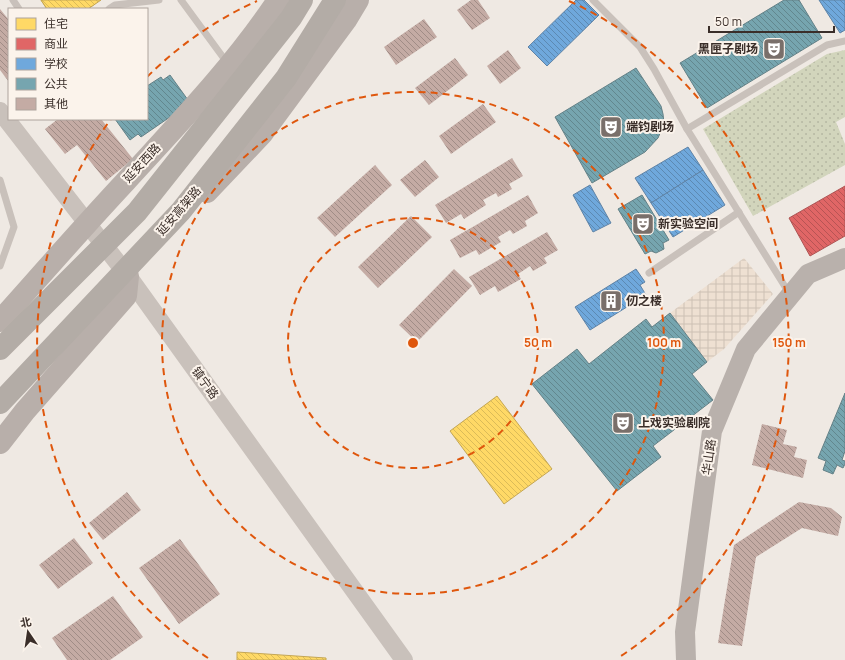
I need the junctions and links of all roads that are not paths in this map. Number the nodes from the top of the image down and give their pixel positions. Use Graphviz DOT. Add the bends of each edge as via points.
graph roads {
  1 [pos="12,0"];
  2 [pos="159,0"];
  3 [pos="181,0"];
  4 [pos="278,0"];
  5 [pos="302,0"];
  6 [pos="335,0"];
  7 [pos="358,0"];
  8 [pos="593,0"];
  9 [pos="18,8"];
  10 [pos="110,8"];
  11 [pos="845,41"];
  12 [pos="229,65"];
  13 [pos="0,112"];
  14 [pos="688,129"];
  15 [pos="0,180"];
  16 [pos="739,212"];
  17 [pos="88,222"];
  18 [pos="845,258"];
  19 [pos="0,266"];
  20 [pos="649,273"];
  21 [pos="128,276"];
  22 [pos="790,295"];
  23 [pos="0,321"];
  24 [pos="0,349"];
  25 [pos="0,403"];
  26 [pos="0,407"];
  27 [pos="0,443"];
  28 [pos="404,660"];
  29 [pos="686,660"];
  1 -- 9 [label="lane"];
  2 -- 10 [label="lane" via="115,5"];
  3 -- 12 [label="lane"];
  4 -- 12 [label="main road, 延安西路"];
  5 -- 24 [label="highway, bridge" via="286,24 137,212"];
  6 -- 25 [label="highway, 延安高架路, bridge" via="286,78 181,211"];
  7 -- 21 [label="main road" via="262,134"];
  8 -- 14 [label="lane" via="640,46"];
  11 -- 14 [label="lane" via="827,45"];
  12 -- 17 [label="main road, 延安西路"];
  13 -- 17 [label="street, 镇宁路"];
  14 -- 16 [label="lane"];
  15 -- 19 [label="lane" via="14,227"];
  16 -- 20 [label="lane"];
  16 -- 22 [label="lane"];
  17 -- 21 [label="street, 镇宁路"];
  17 -- 23 [label="main road, 延安西路"];
  18 -- 22 [label="main road, 华山路" via="808,274"];
  21 -- 26 [label="main road"];
  21 -- 27 [label="main road" via="126,296"];
  21 -- 28 [label="street, 镇宁路"];
  22 -- 29 [label="main road, 华山路" via="746,349 712,431 685,632"];
}
